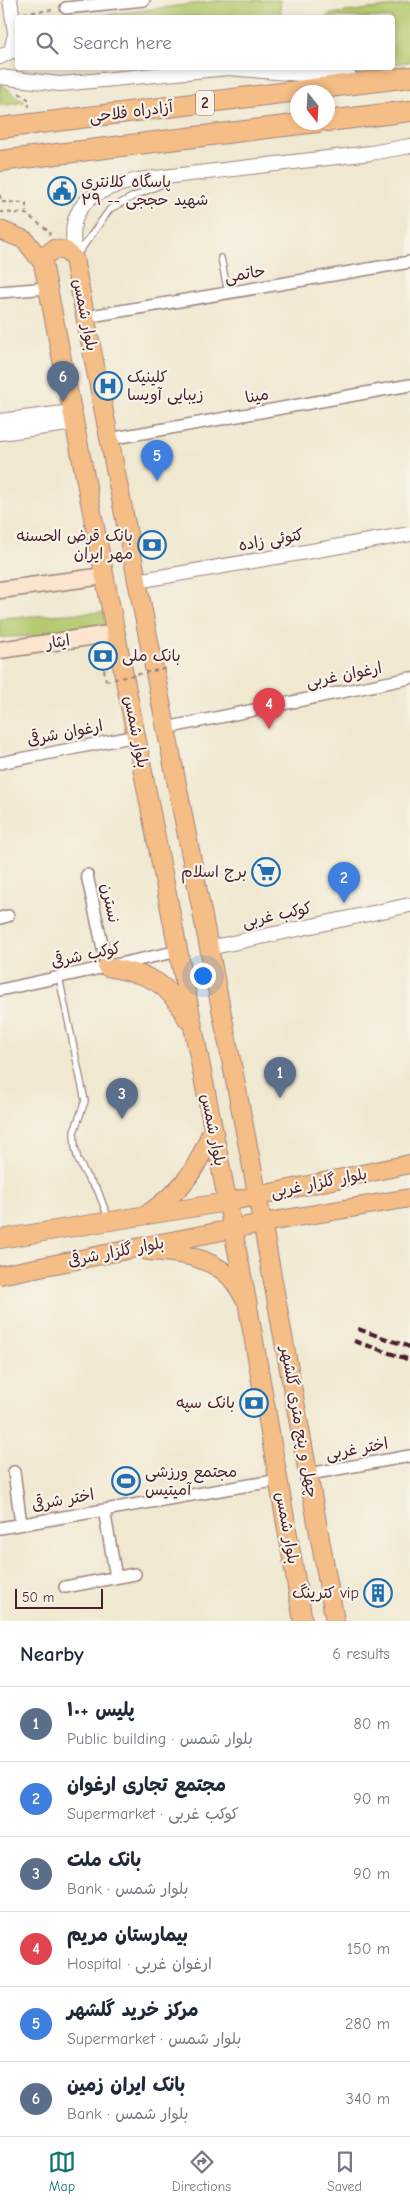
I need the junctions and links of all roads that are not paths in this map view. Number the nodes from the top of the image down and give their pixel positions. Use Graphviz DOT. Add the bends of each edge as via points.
graph roads {
  1 [pos="10,0"];
  2 [pos="144,0"];
  3 [pos="66,8"];
  4 [pos="14,31"];
  5 [pos="15,36"];
  6 [pos="0,56"];
  7 [pos="24,70"];
  8 [pos="207,70"];
  9 [pos="252,70"];
  10 [pos="0,77"];
  11 [pos="410,77"];
  12 [pos="382,81"];
  13 [pos="38,82"];
  14 [pos="410,111"];
  15 [pos="335,120"];
  16 [pos="290,125"];
  17 [pos="0,128"];
  18 [pos="410,146"];
  19 [pos="0,161"];
  20 [pos="184,175"];
  21 [pos="0,230"];
  22 [pos="49,256"];
  23 [pos="220,258"];
  24 [pos="74,259"];
  25 [pos="410,262"];
  26 [pos="48,288"];
  27 [pos="0,292"];
  28 [pos="228,293"];
  29 [pos="85,317"];
  30 [pos="410,385"];
  31 [pos="74,418"];
  32 [pos="53,420"];
  33 [pos="0,421"];
  34 [pos="0,432"];
  35 [pos="109,439"];
  36 [pos="410,534"];
  37 [pos="104,576"];
  38 [pos="137,581"];
  39 [pos="0,590"];
  40 [pos="116,633"];
  41 [pos="0,650"];
  42 [pos="410,678"];
  43 [pos="166,728"];
  44 [pos="136,736"];
  45 [pos="0,763"];
  46 [pos="87,875"];
  47 [pos="410,905"];
  48 [pos="209,948"];
  49 [pos="178,952"];
  50 [pos="107,967"];
  51 [pos="59,977"];
  52 [pos="0,990"];
  53 [pos="194,1030"];
  54 [pos="213,1128"];
  55 [pos="410,1164"];
  56 [pos="257,1196"];
  57 [pos="410,1198"];
  58 [pos="227,1202"];
  59 [pos="146,1215"];
  60 [pos="110,1221"];
  61 [pos="262,1223"];
  62 [pos="233,1229"];
  63 [pos="1,1239"];
  64 [pos="122,1250"];
  65 [pos="2,1273"];
  66 [pos="247,1301"];
  67 [pos="410,1456"];
  68 [pos="14,1472"];
  69 [pos="309,1474"];
  70 [pos="279,1480"];
  71 [pos="104,1510"];
  72 [pos="21,1524"];
  73 [pos="0,1528"];
  74 [pos="135,1574"];
  75 [pos="116,1577"];
  76 [pos="65,1587"];
  77 [pos="303,1621"];
  78 [pos="335,1621"];
  1 -- 4 [label="street"];
  2 -- 3 [label="street"];
  4 -- 5 [label="street"];
  4 -- 6 [label="street" via="11,51"];
  7 -- 13 [label="street"];
  8 -- 13 [label="street" via="60,84"];
  9 -- 12 [label="street"];
  10 -- 13 [label="street"];
  11 -- 12 [label="highway, آزادراه فلاحی / 2"];
  12 -- 17 [label="highway, آزادراه فلاحی / 2"];
  14 -- 15 [label="highway"];
  16 -- 19 [label="highway, آزادراه فلاحی / 2"];
  18 -- 20 [label="street"];
  20 -- 24 [label="lane" via="132,196 110,209"];
  20 -- 24 [label="street" via="138,180 94,194 74,223"];
  21 -- 22 [label="main road" via="25,240"];
  22 -- 24 [label="main road" via="66,251"];
  22 -- 26 [label="main road, بلوار شمس"];
  23 -- 28 [label="lane"];
  24 -- 29 [label="main road, بلوار شمس"];
  25 -- 28 [label="street, حاتمی"];
  26 -- 27 [label="street"];
  26 -- 31 [label="main road, بلوار شمس"];
  28 -- 29 [label="street, حاتمی"];
  29 -- 35 [label="main road, بلوار شمس"];
  30 -- 35 [label="street, مینا"];
  31 -- 32 [label="street"];
  31 -- 37 [label="main road, بلوار شمس"];
  32 -- 33 [label="street"];
  32 -- 34 [label="street"];
  35 -- 38 [label="main road, بلوار شمس"];
  36 -- 38 [label="street, کتوئی زاده"];
  37 -- 39 [label="main road"];
  37 -- 40 [label="main road, بلوار شمس"];
  38 -- 43 [label="main road, بلوار شمس"];
  40 -- 41 [label="main road, ایثار"];
  40 -- 44 [label="main road, بلوار شمس"];
  42 -- 43 [label="street, ارغوان غربی"];
  43 -- 48 [label="main road, بلوار شمس"];
  44 -- 45 [label="street, ارغوان شرقی"];
  44 -- 49 [label="main road, بلوار شمس"];
  46 -- 50 [label="street, نسترن"];
  47 -- 48 [label="street, کوکب غربی"];
  48 -- 56 [label="main road, بلوار شمس"];
  49 -- 50 [label="street, کوکب شرقی"];
  49 -- 53 [label="main road, بلوار شمس"];
  50 -- 51 [label="street, کوکب شرقی"];
  50 -- 53 [label="main road" via="155,980 169,992"];
  51 -- 52 [label="street, کوکب شرقی"];
  51 -- 60 [label="lane" via="84,1101 74,1132 75,1146 78,1160 98,1191"];
  53 -- 54 [label="main road, بلوار شمس"];
  54 -- 58 [label="main road, بلوار شمس"];
  54 -- 59 [label="main road" via="202,1158 190,1178"];
  55 -- 56 [label="main road, بلوار گلزار غربی"];
  56 -- 58 [label="main road, بلوار گلزار غربی"];
  56 -- 61 [label="main road, بلوار شمس"];
  57 -- 61 [label="main road, بلوار گلزار غربی"];
  58 -- 59 [label="main road, بلوار گلزار شرقی"];
  58 -- 62 [label="main road, بلوار شمس"];
  59 -- 60 [label="main road, بلوار گلزار شرقی"];
  60 -- 63 [label="main road, بلوار گلزار شرقی"];
  61 -- 62 [label="main road, بلوار گلزار غربی"];
  61 -- 69 [label="main road, چهل و پنج متری گلشهر"];
  62 -- 64 [label="main road, بلوار گلزار شرقی"];
  62 -- 66 [label="main road, بلوار شمس"];
  64 -- 65 [label="main road, بلوار گلزار شرقی"];
  64 -- 66 [label="main road" via="180,1254 200,1260 230,1277"];
  66 -- 70 [label="main road, بلوار شمس"];
  67 -- 69 [label="street, اختر غربی"];
  68 -- 72 [label="street"];
  69 -- 78 [label="main road, چهل و پنج متری گلشهر"];
  70 -- 71 [label="street, اختر شرقی"];
  70 -- 77 [label="main road, بلوار شمس"];
  71 -- 72 [label="street, اختر شرقی"];
  71 -- 75 [label="street"];
  72 -- 73 [label="street, اختر شرقی"];
  74 -- 75 [label="street"];
  75 -- 76 [label="street"];
}
